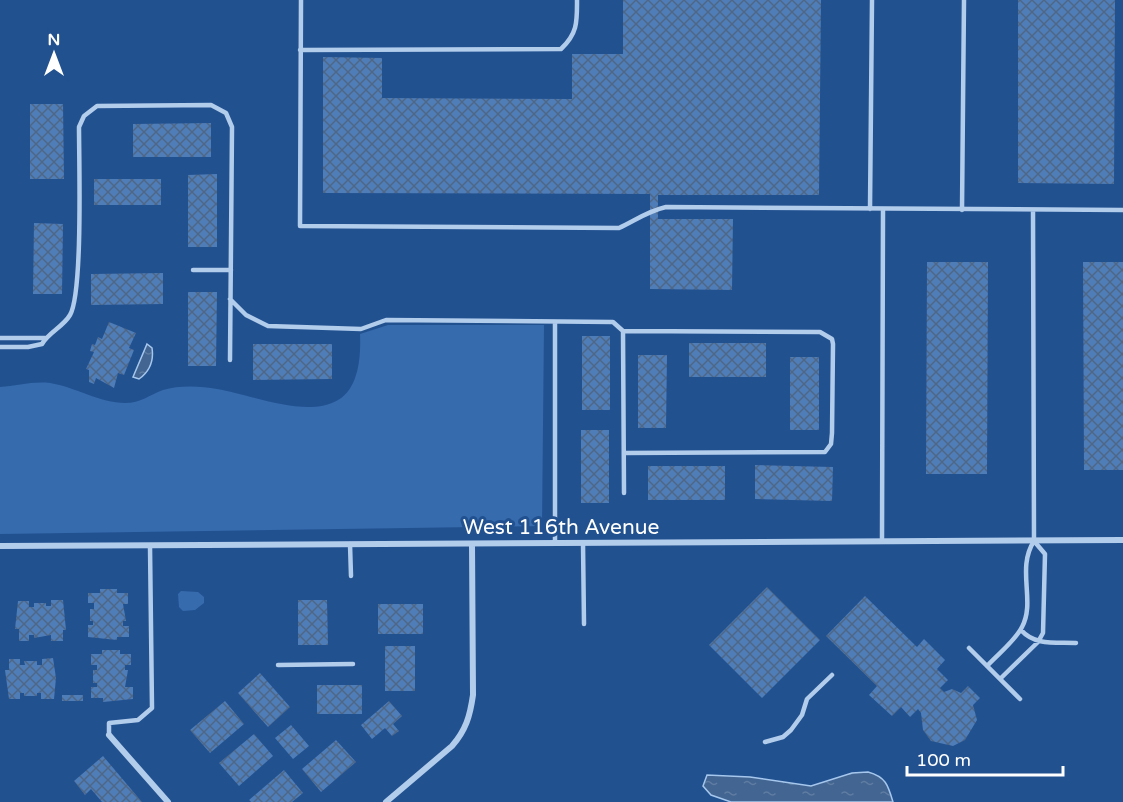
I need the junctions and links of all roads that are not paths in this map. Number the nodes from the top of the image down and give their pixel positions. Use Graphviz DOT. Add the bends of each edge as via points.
graph roads {
  1 [pos="301,0"];
  2 [pos="577,0"];
  3 [pos="872,0"];
  4 [pos="964,0"];
  5 [pos="300,50"];
  6 [pos="870,209"];
  7 [pos="883,210"];
  8 [pos="962,210"];
  9 [pos="1034,210"];
  10 [pos="1123,210"];
  11 [pos="193,270"];
  12 [pos="231,270"];
  13 [pos="230,299"];
  14 [pos="555,322"];
  15 [pos="623,331"];
  16 [pos="0,338"];
  17 [pos="45,338"];
  18 [pos="0,348"];
  19 [pos="230,360"];
  20 [pos="624,453"];
  21 [pos="624,493"];
  22 [pos="1123,540"];
  23 [pos="882,541"];
  24 [pos="1034,541"];
  25 [pos="555,543"];
  26 [pos="583,543"];
  27 [pos="350,544"];
  28 [pos="472,544"];
  29 [pos="0,546"];
  30 [pos="150,546"];
  31 [pos="351,576"];
  32 [pos="584,624"];
  33 [pos="1021,630"];
  34 [pos="1038,642"];
  35 [pos="1076,643"];
  36 [pos="969,648"];
  37 [pos="353,664"];
  38 [pos="278,665"];
  39 [pos="987,666"];
  40 [pos="832,675"];
  41 [pos="1000,678"];
  42 [pos="1020,699"];
  43 [pos="109,735"];
  44 [pos="765,742"];
  45 [pos="168,802"];
  46 [pos="386,802"];
  1 -- 5 [label="lane"];
  2 -- 5 [label="lane" via="577,29 561,49"];
  3 -- 6 [label="lane"];
  4 -- 8 [label="lane"];
  5 -- 6 [label="lane" via="300,226 619,228 648,211 666,207"];
  6 -- 7 [label="lane"];
  7 -- 8 [label="lane"];
  7 -- 23 [label="lane"];
  8 -- 9 [label="lane"];
  9 -- 10 [label="lane"];
  9 -- 24 [label="lane"];
  11 -- 12 [label="lane"];
  12 -- 13 [label="lane"];
  12 -- 17 [label="lane" via="232,127 226,113 210,105 97,106 84,116 79,127 78,257 73,309"];
  13 -- 14 [label="lane" via="246,315 267,326 361,329 386,320"];
  13 -- 19 [label="lane"];
  14 -- 15 [label="lane" via="613,322"];
  14 -- 25 [label="lane"];
  15 -- 20 [label="lane"];
  15 -- 20 [label="lane" via="820,332 833,344 832,433 825,452"];
  16 -- 17 [label="lane"];
  17 -- 18 [label="lane" via="39,345"];
  20 -- 21 [label="lane"];
  22 -- 24 [label="street, West 116th Avenue"];
  23 -- 24 [label="street, West 116th Avenue"];
  23 -- 26 [label="street, West 116th Avenue"];
  24 -- 33 [label="lane" via="1026,554 1027,610"];
  24 -- 34 [label="lane" via="1045,554 1045,614"];
  25 -- 26 [label="street, West 116th Avenue"];
  25 -- 28 [label="street, West 116th Avenue"];
  26 -- 32 [label="lane"];
  27 -- 28 [label="street, West 116th Avenue"];
  27 -- 30 [label="street, West 116th Avenue"];
  27 -- 31 [label="lane"];
  28 -- 46 [label="street" via="473,695 469,719 452,746"];
  29 -- 30 [label="street, West 116th Avenue"];
  30 -- 43 [label="lane" via="152,708 138,720 109,723"];
  33 -- 34 [label="lane"];
  33 -- 39 [label="lane"];
  34 -- 35 [label="lane"];
  34 -- 41 [label="lane"];
  36 -- 39 [label="lane"];
  37 -- 38 [label="lane"];
  39 -- 41 [label="lane"];
  40 -- 44 [label="lane" via="807,699 791,730 783,737"];
  41 -- 42 [label="lane"];
  43 -- 45 [label="street"];
}
